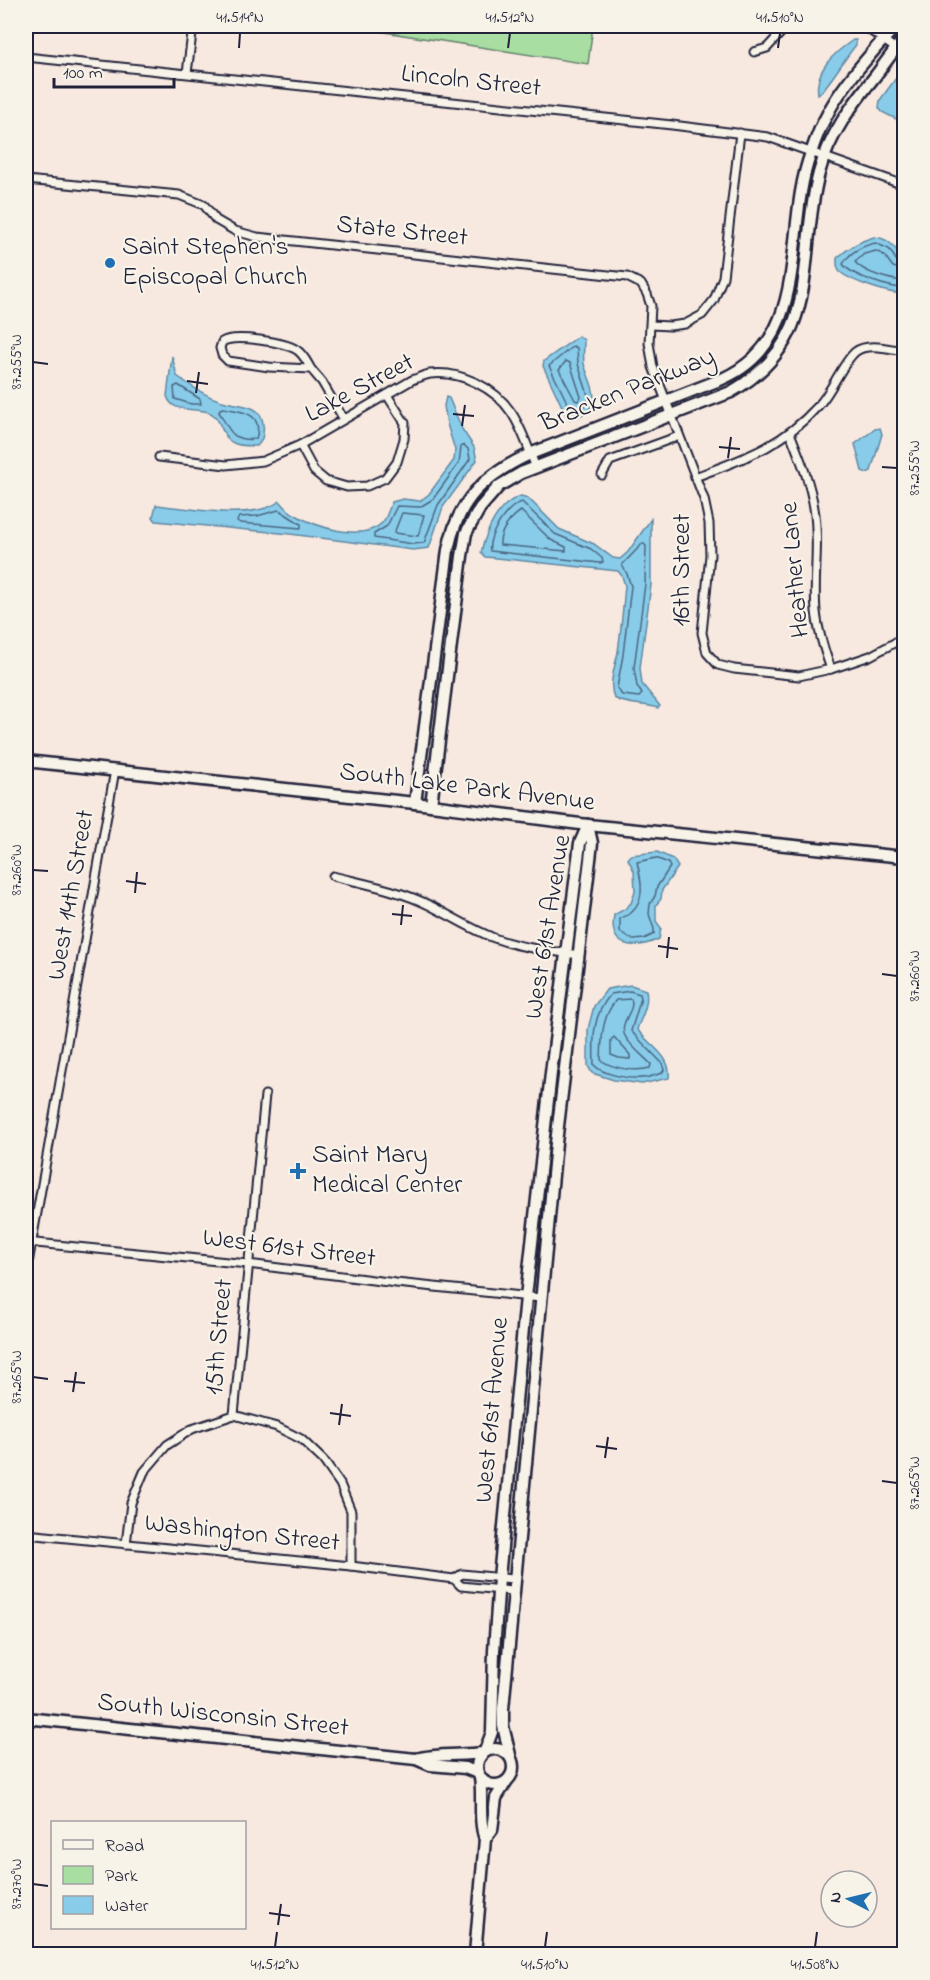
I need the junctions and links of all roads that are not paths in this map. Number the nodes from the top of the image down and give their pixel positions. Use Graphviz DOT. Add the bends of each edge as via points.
graph roads {
  1 [pos="193,26"];
  2 [pos="787,26"];
  3 [pos="864,26"];
  4 [pos="896,26"];
  5 [pos="883,39"];
  6 [pos="904,39"];
  7 [pos="896,49"];
  8 [pos="754,52"];
  9 [pos="26,57"];
  10 [pos="187,73"];
  11 [pos="740,133"];
  12 [pos="811,152"];
  13 [pos="824,157"];
  14 [pos="26,180"];
  15 [pos="904,185"];
  16 [pos="640,284"];
  17 [pos="651,325"];
  18 [pos="904,351"];
  19 [pos="311,369"];
  20 [pos="387,395"];
  21 [pos="666,401"];
  22 [pos="671,415"];
  23 [pos="343,418"];
  24 [pos="790,433"];
  25 [pos="679,436"];
  26 [pos="300,445"];
  27 [pos="530,454"];
  28 [pos="159,457"];
  29 [pos="536,468"];
  30 [pos="602,475"];
  31 [pos="695,477"];
  32 [pos="904,634"];
  33 [pos="831,669"];
  34 [pos="432,675"];
  35 [pos="447,677"];
  36 [pos="26,761"];
  37 [pos="115,770"];
  38 [pos="415,803"];
  39 [pos="431,805"];
  40 [pos="588,825"];
  41 [pos="904,857"];
  42 [pos="333,876"];
  43 [pos="565,953"];
  44 [pos="579,955"];
  45 [pos="265,1095"];
  46 [pos="29,1243"];
  47 [pos="248,1264"];
  48 [pos="26,1275"];
  49 [pos="526,1297"];
  50 [pos="541,1298"];
  51 [pos="234,1414"];
  52 [pos="26,1534"];
  53 [pos="126,1544"];
  54 [pos="351,1566"];
  55 [pos="499,1578"];
  56 [pos="454,1579"];
  57 [pos="513,1585"];
  58 [pos="498,1589"];
  59 [pos="26,1718"];
  60 [pos="484,1752"];
  61 [pos="510,1755"];
  62 [pos="416,1759"];
  63 [pos="479,1775"];
  64 [pos="506,1782"];
  65 [pos="485,1839"];
  66 [pos="476,1954"];
  1 -- 10 [label="street"];
  2 -- 8 [label="street" via="768,48"];
  3 -- 5 [label="street"];
  4 -- 5 [label="main road, Bracken Parkway"];
  5 -- 7 [label="street"];
  5 -- 12 [label="main road, Bracken Parkway" via="827,114"];
  6 -- 7 [label="main road, Bracken Parkway"];
  7 -- 13 [label="main road, Bracken Parkway" via="844,117"];
  9 -- 10 [label="street, Lincoln Street"];
  10 -- 11 [label="street, Lincoln Street"];
  11 -- 12 [label="street, Lincoln Street" via="768,137"];
  11 -- 17 [label="street" via="723,277 714,300 702,315 685,324"];
  12 -- 13 [label="street, Lincoln Street"];
  12 -- 21 [label="main road, Bracken Parkway" via="802,181 787,297 772,334 758,354 730,376"];
  13 -- 15 [label="street, Lincoln Street"];
  13 -- 22 [label="main road, Bracken Parkway" via="802,297 789,334 772,359 749,381"];
  14 -- 16 [label="street, State Street" via="179,195 204,205 216,220 235,231 258,237 627,277"];
  16 -- 17 [label="street, 16th Street" via="651,306"];
  17 -- 21 [label="street, 16th Street" via="651,361"];
  18 -- 24 [label="street" via="869,347 855,352 820,405"];
  19 -- 19 [label="street" via="228,361 220,348 222,342 232,338 286,345 304,356"];
  19 -- 23 [label="street"];
  20 -- 23 [label="street, Lake Street"];
  20 -- 26 [label="street" via="405,423 397,462 385,478 367,486 347,488 326,481 314,471"];
  20 -- 27 [label="street, Lake Street" via="431,374 477,382 512,412"];
  21 -- 22 [label="street, 16th Street"];
  21 -- 27 [label="main road, Bracken Parkway"];
  22 -- 25 [label="street, 16th Street"];
  22 -- 29 [label="main road, Bracken Parkway"];
  23 -- 26 [label="street, Lake Street"];
  24 -- 31 [label="street" via="760,452"];
  24 -- 33 [label="street, Heather Lane" via="807,476 814,509 816,611"];
  25 -- 30 [label="street" via="609,461"];
  25 -- 31 [label="street, 16th Street"];
  26 -- 28 [label="street, Lake Street" via="263,461 226,465"];
  27 -- 29 [label="street, Lake Street"];
  27 -- 34 [label="main road, Bracken Parkway" via="484,482 468,499 454,526"];
  29 -- 35 [label="main road, Bracken Parkway" via="499,486 466,533"];
  31 -- 33 [label="street, 16th Street" via="709,523 710,555 702,633 707,653 718,664 734,669 799,676"];
  32 -- 33 [label="street" via="870,656"];
  34 -- 35 [label="street"];
  34 -- 38 [label="main road, Bracken Parkway"];
  35 -- 39 [label="main road, Bracken Parkway"];
  36 -- 37 [label="main road, South Lake Park Avenue"];
  37 -- 38 [label="main road, South Lake Park Avenue"];
  37 -- 46 [label="street, West 14th Street"];
  38 -- 39 [label="main road, South Lake Park Avenue"];
  39 -- 40 [label="main road, South Lake Park Avenue"];
  40 -- 41 [label="main road, South Lake Park Avenue"];
  40 -- 43 [label="main road, West 61st Avenue" via="580,843"];
  40 -- 44 [label="main road, West 61st Avenue" via="592,843"];
  42 -- 43 [label="street" via="394,891 496,939"];
  43 -- 44 [label="street"];
  43 -- 49 [label="main road, West 61st Avenue"];
  44 -- 50 [label="main road, West 61st Avenue"];
  45 -- 47 [label="street, 15th Street"];
  46 -- 47 [label="street, West 61st Street"];
  46 -- 48 [label="street, West 14th Street"];
  47 -- 49 [label="street, West 61st Street"];
  47 -- 51 [label="street, 15th Street"];
  49 -- 50 [label="street, West 61st Street"];
  49 -- 55 [label="main road, West 61st Avenue"];
  50 -- 57 [label="main road, West 61st Avenue"];
  51 -- 53 [label="street" via="192,1429 167,1445 144,1472 131,1503"];
  51 -- 54 [label="street" via="301,1439 323,1460 351,1511"];
  52 -- 53 [label="street, Washington Street"];
  53 -- 54 [label="street, Washington Street"];
  54 -- 56 [label="street, Washington Street"];
  55 -- 56 [label="street, Washington Street" via="462,1574"];
  55 -- 57 [label="street, Washington Street"];
  55 -- 58 [label="main road, West 61st Avenue"];
  56 -- 58 [label="street, Washington Street" via="461,1586"];
  57 -- 58 [label="street, Washington Street"];
  57 -- 61 [label="main road, West 61st Avenue" via="502,1709"];
  58 -- 60 [label="main road, West 61st Avenue" via="492,1732"];
  59 -- 62 [label="main road, South Wisconsin Street"];
  60 -- 61 [label="main road" via="494,1748"];
  60 -- 62 [label="main road, South Wisconsin Street"];
  60 -- 63 [label="main road" via="477,1764"];
  61 -- 64 [label="main road" via="513,1772"];
  62 -- 63 [label="main road, South Wisconsin Street" via="430,1765 465,1768"];
  63 -- 64 [label="main road" via="488,1784"];
  63 -- 65 [label="main road" via="483,1801 481,1829"];
  64 -- 65 [label="main road" via="496,1798 492,1830"];
  65 -- 66 [label="main road"];
}
